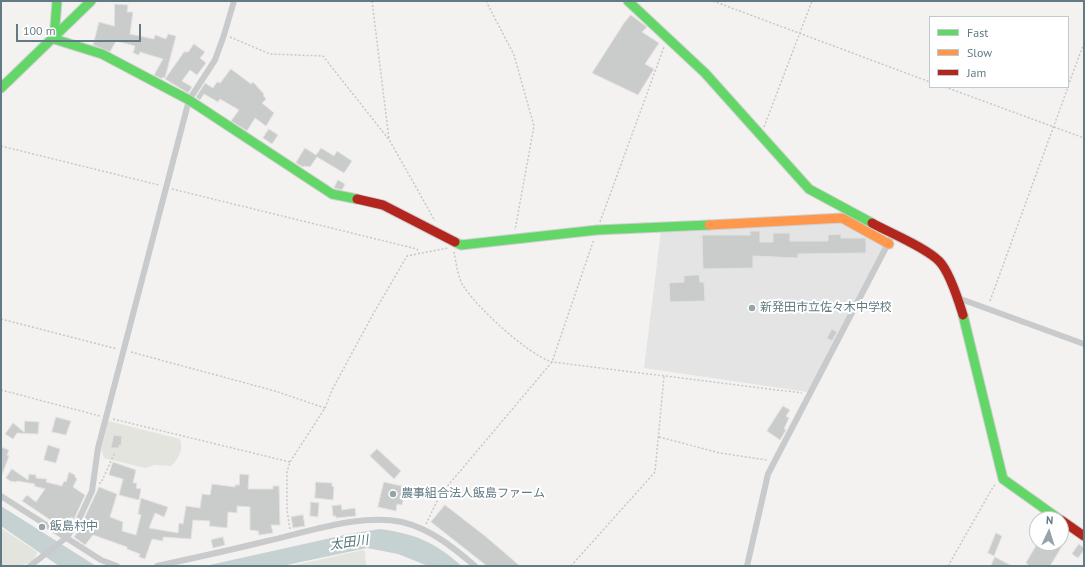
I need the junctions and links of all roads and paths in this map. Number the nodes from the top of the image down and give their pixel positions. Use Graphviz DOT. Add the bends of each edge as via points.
graph roads {
  1 [pos="58,1"];
  2 [pos="91,1"];
  3 [pos="234,1"];
  4 [pos="372,1"];
  5 [pos="486,1"];
  6 [pos="628,1"];
  7 [pos="712,1"];
  8 [pos="812,1"];
  9 [pos="800,34"];
  10 [pos="224,35"];
  11 [pos="668,38"];
  12 [pos="54,39"];
  13 [pos="1084,43"];
  14 [pos="929,82"];
  15 [pos="1069,84"];
  16 [pos="1,88"];
  17 [pos="948,88"];
  18 [pos="1068,88"];
  19 [pos="189,100"];
  20 [pos="1053,127"];
  21 [pos="761,134"];
  22 [pos="1084,138"];
  23 [pos="390,141"];
  24 [pos="1,146"];
  25 [pos="167,188"];
  26 [pos="435,221"];
  27 [pos="597,230"];
  28 [pos="894,234"];
  29 [pos="513,240"];
  30 [pos="890,244"];
  31 [pos="418,253"];
  32 [pos="958,298"];
  33 [pos="987,308"];
  34 [pos="1,319"];
  35 [pos="1084,344"];
  36 [pos="124,351"];
  37 [pos="552,362"];
  38 [pos="664,376"];
  39 [pos="1,390"];
  40 [pos="810,394"];
  41 [pos="324,408"];
  42 [pos="107,417"];
  43 [pos="659,437"];
  44 [pos="115,452"];
  45 [pos="775,461"];
  46 [pos="290,462"];
  47 [pos="1003,479"];
  48 [pos="93,481"];
  49 [pos="1,496"];
  50 [pos="1047,511"];
  51 [pos="1069,526"];
  52 [pos="423,530"];
  53 [pos="291,535"];
  54 [pos="1084,536"];
  55 [pos="64,539"];
  56 [pos="30,566"];
  57 [pos="117,566"];
  58 [pos="157,566"];
  59 [pos="475,566"];
  60 [pos="571,566"];
  61 [pos="747,566"];
  62 [pos="948,566"];
  1 -- 12 [label="street"];
  2 -- 12 [label="street"];
  3 -- 10 [label="street"];
  4 -- 23 [label="path"];
  5 -- 29 [label="path" via="514,55 534,126"];
  6 -- 11 [label="street"];
  7 -- 9 [label="path"];
  8 -- 9 [label="path"];
  9 -- 14 [label="path"];
  9 -- 21 [label="path"];
  10 -- 19 [label="street" via="215,60"];
  10 -- 23 [label="path" via="270,54 323,56"];
  11 -- 21 [label="street" via="705,73"];
  11 -- 27 [label="path"];
  12 -- 16 [label="street"];
  12 -- 19 [label="street" via="102,54"];
  13 -- 15 [label="path"];
  17 -- 20 [label="path"];
  18 -- 20 [label="path"];
  19 -- 25 [label="street"];
  19 -- 29 [label="street" via="332,194 383,205 461,245"];
  20 -- 22 [label="path"];
  20 -- 33 [label="path"];
  21 -- 28 [label="street" via="809,189"];
  23 -- 26 [label="path"];
  24 -- 25 [label="path"];
  25 -- 31 [label="path" via="417,249"];
  25 -- 36 [label="street"];
  27 -- 29 [label="street"];
  27 -- 30 [label="street" via="842,218"];
  27 -- 37 [label="path"];
  28 -- 30 [label="street"];
  28 -- 32 [label="street" via="940,262"];
  30 -- 40 [label="street"];
  31 -- 37 [label="path" via="453,247 463,286 505,331 542,358"];
  31 -- 41 [label="path" via="407,256"];
  32 -- 33 [label="street"];
  32 -- 47 [label="street"];
  33 -- 35 [label="street"];
  34 -- 36 [label="path"];
  36 -- 41 [label="path" via="275,391"];
  36 -- 42 [label="street"];
  37 -- 38 [label="path"];
  37 -- 52 [label="path" via="440,495"];
  38 -- 40 [label="path"];
  38 -- 43 [label="path"];
  39 -- 42 [label="path"];
  40 -- 45 [label="street"];
  41 -- 46 [label="path"];
  42 -- 46 [label="path"];
  42 -- 48 [label="street" via="98,448"];
  43 -- 45 [label="path" via="720,453"];
  43 -- 60 [label="path" via="655,472"];
  44 -- 48 [label="path" via="101,483"];
  45 -- 61 [label="street" via="762,493"];
  46 -- 53 [label="path" via="287,510"];
  47 -- 50 [label="street"];
  47 -- 62 [label="path" via="993,487"];
  48 -- 55 [label="street" via="92,491 79,519"];
  49 -- 55 [label="street"];
  51 -- 54 [label="street"];
  52 -- 53 [label="street" via="402,522 367,520"];
  52 -- 59 [label="street" via="451,546"];
  53 -- 58 [label="street"];
  55 -- 56 [label="street"];
  55 -- 57 [label="street"];
}
